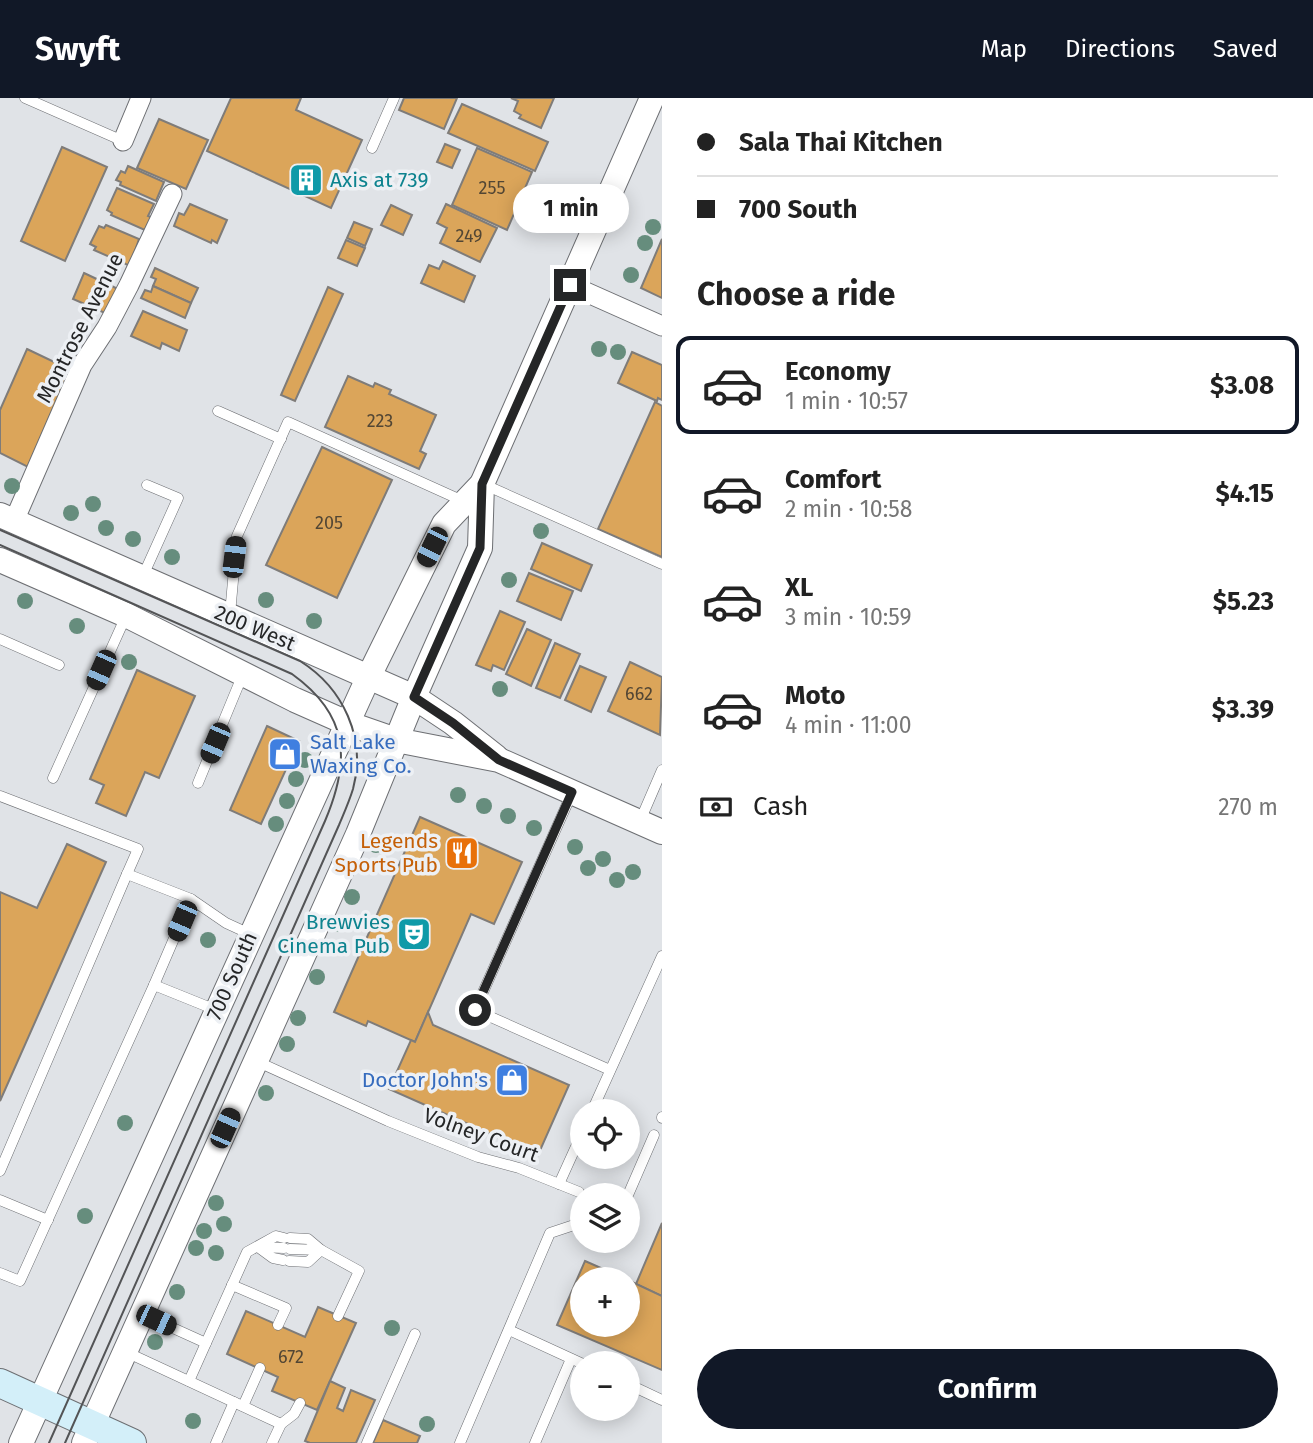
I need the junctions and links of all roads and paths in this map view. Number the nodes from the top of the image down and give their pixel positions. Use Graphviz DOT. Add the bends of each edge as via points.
graph roads {
  1 [pos="24,98"];
  2 [pos="141,98"];
  3 [pos="394,98"];
  4 [pos="652,98"];
  5 [pos="123,141"];
  6 [pos="372,148"];
  7 [pos="172,194"];
  8 [pos="570,285"];
  9 [pos="662,326"];
  10 [pos="218,411"];
  11 [pos="281,439"];
  12 [pos="482,484"];
  13 [pos="147,485"];
  14 [pos="465,502"];
  15 [pos="7,518"];
  16 [pos="0,560"];
  17 [pos="662,564"];
  18 [pos="142,579"];
  19 [pos="126,615"];
  20 [pos="230,618"];
  21 [pos="0,639"];
  22 [pos="59,666"];
  23 [pos="244,674"];
  24 [pos="368,678"];
  25 [pos="414,697"];
  26 [pos="347,723"];
  27 [pos="396,740"];
  28 [pos="499,760"];
  29 [pos="662,770"];
  30 [pos="53,778"];
  31 [pos="198,783"];
  32 [pos="572,792"];
  33 [pos="0,796"];
  34 [pos="639,822"];
  35 [pos="662,832"];
  36 [pos="127,874"];
  37 [pos="191,899"];
  38 [pos="251,934"];
  39 [pos="662,956"];
  40 [pos="154,985"];
  41 [pos="217,1010"];
  42 [pos="256,1061"];
  43 [pos="610,1070"];
  44 [pos="597,1099"];
  45 [pos="654,1135"];
  46 [pos="570,1160"];
  47 [pos="0,1171"];
  48 [pos="633,1183"];
  49 [pos="559,1184"];
  50 [pos="570,1188"];
  51 [pos="0,1200"];
  52 [pos="48,1220"];
  53 [pos="570,1226"];
  54 [pos="258,1247"];
  55 [pos="321,1250"];
  56 [pos="0,1273"];
  57 [pos="232,1285"];
  58 [pos="142,1314"];
  59 [pos="338,1316"];
  60 [pos="278,1325"];
  61 [pos="509,1330"];
  62 [pos="415,1334"];
  63 [pos="206,1343"];
  64 [pos="125,1352"];
  65 [pos="570,1359"];
  66 [pos="570,1361"];
  67 [pos="260,1368"];
  68 [pos="189,1381"];
  69 [pos="0,1384"];
  70 [pos="640,1390"];
  71 [pos="662,1400"];
  72 [pos="39,1401"];
  73 [pos="300,1403"];
  74 [pos="239,1404"];
  75 [pos="281,1424"];
  76 [pos="88,1434"];
  77 [pos="21,1443"];
  78 [pos="132,1443"];
  79 [pos="216,1443"];
  80 [pos="272,1443"];
  81 [pos="367,1443"];
  82 [pos="460,1443"];
  83 [pos="535,1443"];
  1 -- 5 [label="lane"];
  2 -- 5 [label="street"];
  3 -- 6 [label="lane"];
  4 -- 8 [label="street, 700 South"];
  7 -- 15 [label="street, Montrose Avenue"];
  8 -- 9 [label="street"];
  8 -- 12 [label="street, 700 South"];
  10 -- 11 [label="lane"];
  11 -- 14 [label="lane" via="288,422"];
  11 -- 20 [label="lane" via="237,536"];
  12 -- 14 [label="street, 700 South"];
  12 -- 17 [label="lane"];
  12 -- 25 [label="street, 700 South" via="480,548"];
  13 -- 18 [label="lane" via="178,498"];
  14 -- 24 [label="street, 700 South" via="443,524"];
  15 -- 18 [label="street, 200 West"];
  16 -- 19 [label="street, 200 West"];
  18 -- 20 [label="street, 200 West"];
  19 -- 23 [label="street, 200 West"];
  19 -- 30 [label="lane"];
  20 -- 24 [label="street, 200 West"];
  21 -- 22 [label="lane"];
  23 -- 26 [label="street, 200 West"];
  23 -- 31 [label="lane"];
  24 -- 25 [label="street, 200 West"];
  24 -- 26 [label="street, 700 South"];
  25 -- 27 [label="street, 700 South"];
  25 -- 28 [label="street, 200 West"];
  26 -- 27 [label="street, 200 West"];
  26 -- 38 [label="street, 700 South"];
  27 -- 28 [label="street, 200 West"];
  27 -- 42 [label="street, 700 South"];
  28 -- 32 [label="street, 200 West"];
  29 -- 34 [label="lane"];
  32 -- 34 [label="street, 200 West"];
  32 -- 43 [label="lane" via="475,1010"];
  33 -- 36 [label="lane" via="138,849"];
  34 -- 35 [label="street, 200 West"];
  36 -- 37 [label="lane"];
  36 -- 47 [label="lane"];
  37 -- 38 [label="lane"];
  37 -- 40 [label="lane"];
  38 -- 41 [label="street, 700 South"];
  39 -- 43 [label="lane"];
  40 -- 41 [label="lane"];
  40 -- 52 [label="lane"];
  41 -- 72 [label="street, 700 South"];
  42 -- 49 [label="lane, Volney Court" via="388,1121"];
  42 -- 58 [label="street, 700 South"];
  43 -- 44 [label="lane"];
  45 -- 48 [label="lane"];
  46 -- 49 [label="lane"];
  49 -- 50 [label="lane, Volney Court"];
  51 -- 52 [label="lane"];
  52 -- 56 [label="lane" via="20,1281"];
  53 -- 61 [label="lane" via="550,1233"];
  54 -- 55 [label="lane" via="308,1239"];
  54 -- 55 [label="lane" via="286,1261 308,1262"];
  54 -- 57 [label="lane" via="247,1252"];
  55 -- 59 [label="lane" via="359,1271"];
  57 -- 60 [label="lane" via="286,1308"];
  57 -- 63 [label="lane"];
  58 -- 63 [label="lane"];
  58 -- 64 [label="street, 700 South"];
  61 -- 65 [label="lane"];
  61 -- 82 [label="lane"];
  62 -- 81 [label="lane"];
  63 -- 68 [label="lane"];
  64 -- 68 [label="lane"];
  64 -- 76 [label="street, 700 South"];
  66 -- 83 [label="lane"];
  67 -- 74 [label="lane"];
  68 -- 74 [label="lane"];
  69 -- 72 [label="main road"];
  70 -- 71 [label="lane"];
  72 -- 76 [label="main road"];
  72 -- 77 [label="street, 700 South"];
  73 -- 75 [label="lane" via="295,1414"];
  74 -- 75 [label="lane"];
  74 -- 79 [label="lane"];
  75 -- 80 [label="lane"];
  76 -- 78 [label="main road"];
}
